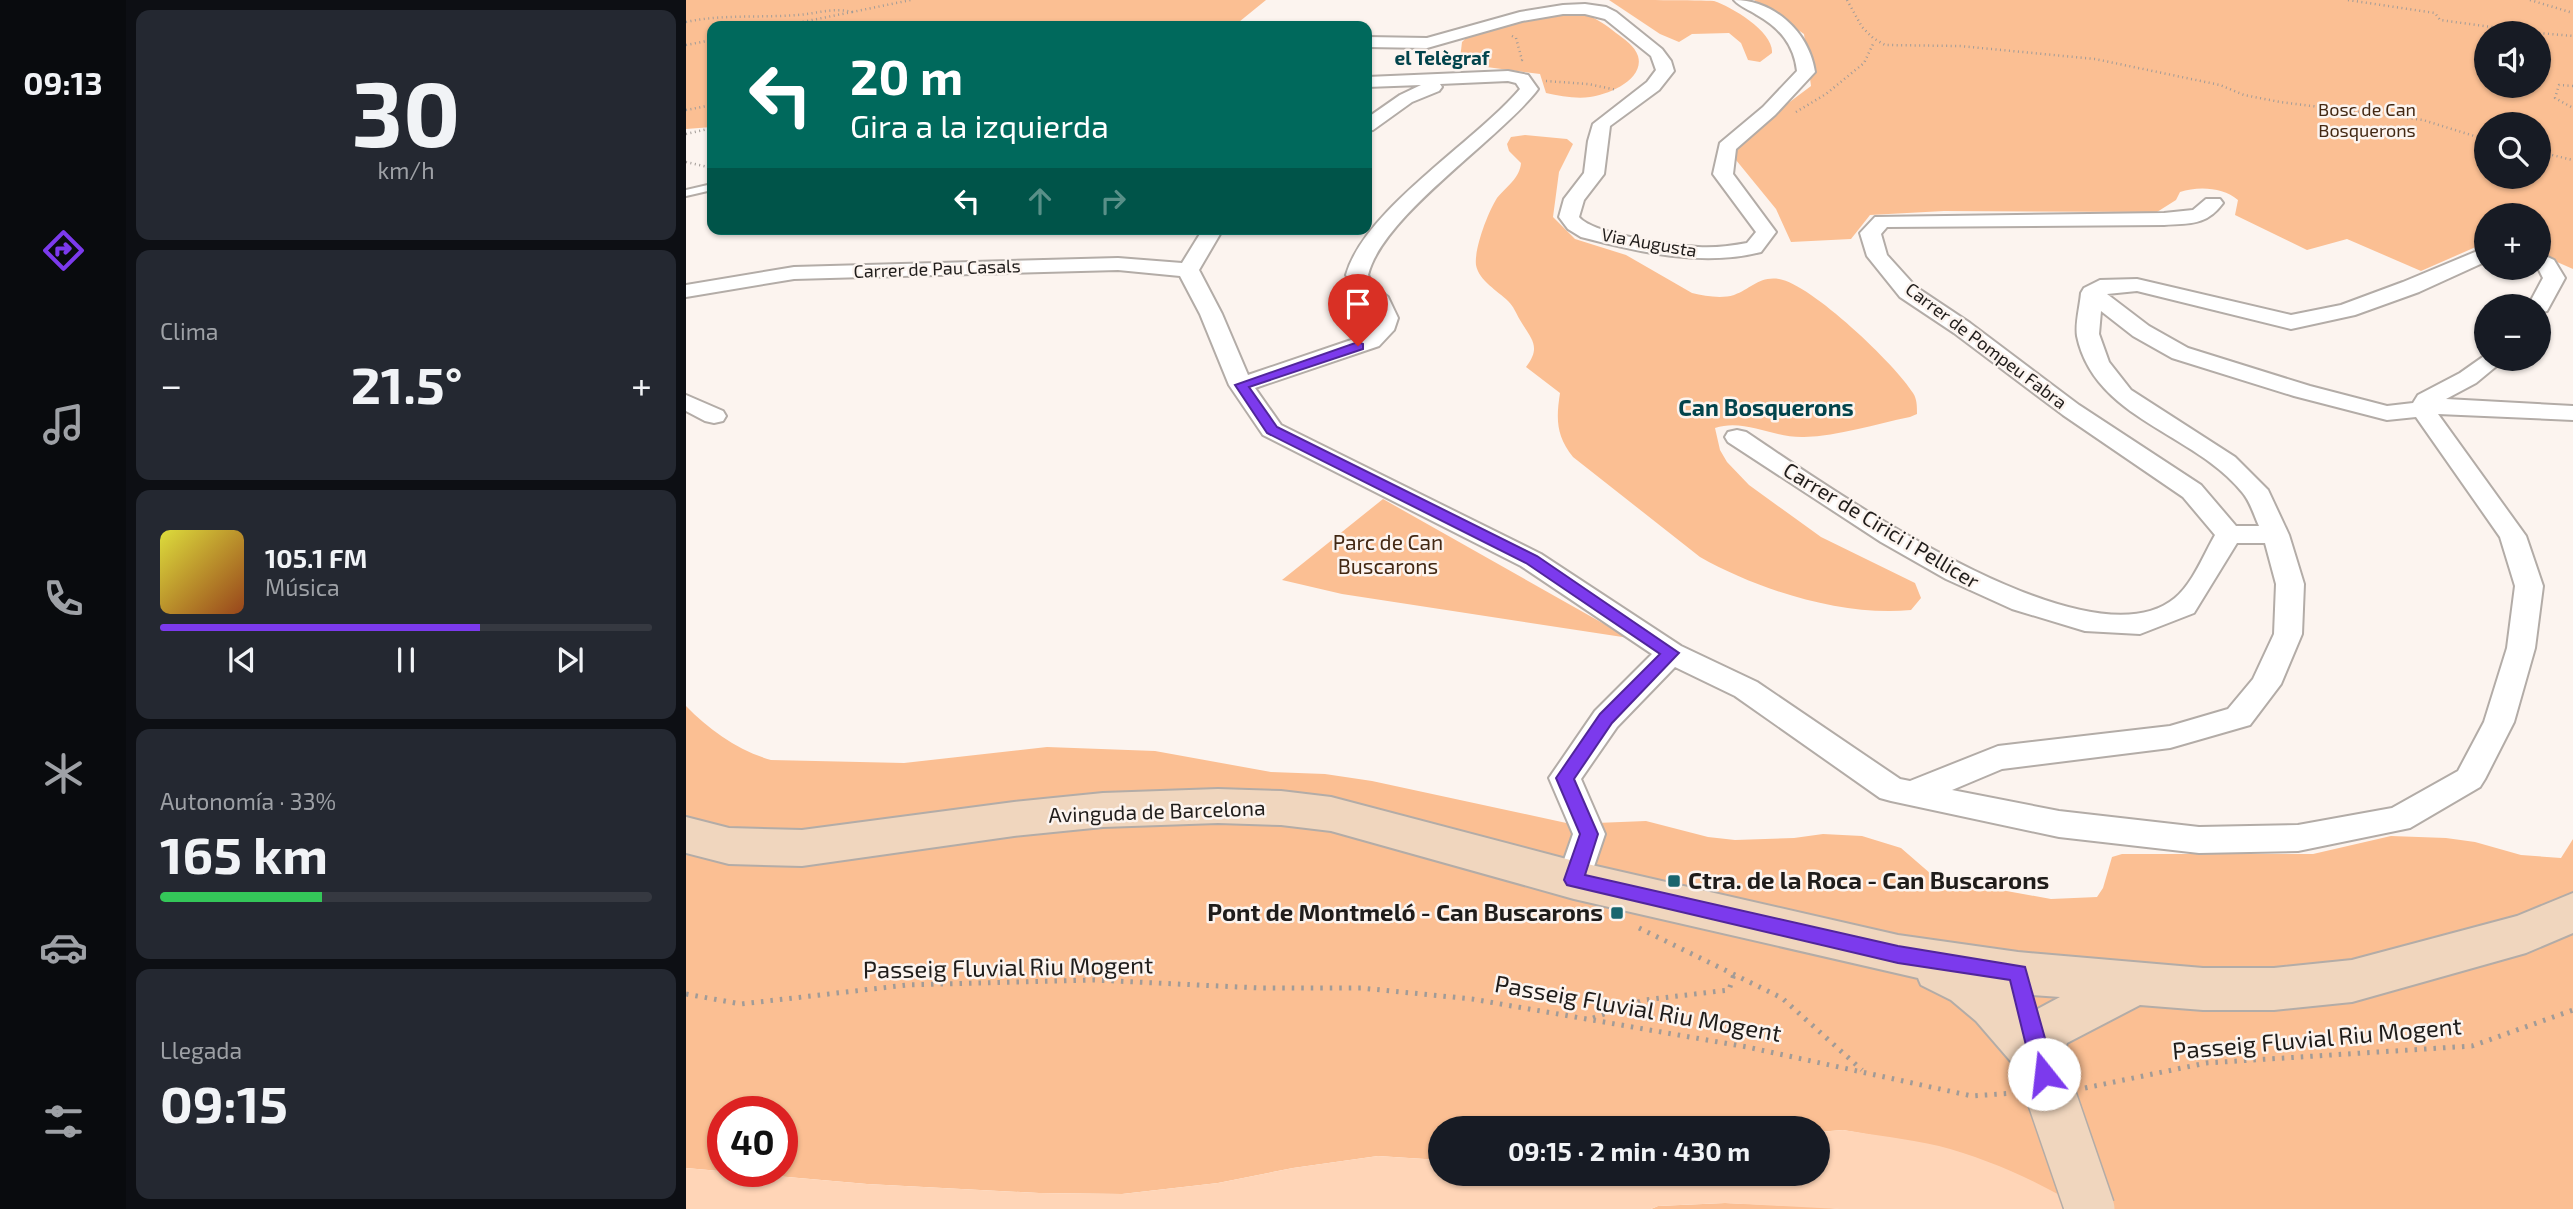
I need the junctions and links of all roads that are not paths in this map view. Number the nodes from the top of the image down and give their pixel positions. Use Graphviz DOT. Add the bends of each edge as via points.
graph roads {
  1 [pos="1742,0"];
  2 [pos="1372,42"];
  3 [pos="1483,75"];
  4 [pos="1372,82"];
  5 [pos="1372,122"];
  6 [pos="707,188"];
  7 [pos="686,193"];
  8 [pos="2213,202"];
  9 [pos="1209,235"];
  10 [pos="2474,259"];
  11 [pos="2551,269"];
  12 [pos="1188,270"];
  13 [pos="2562,283"];
  14 [pos="686,291"];
  15 [pos="2092,293"];
  16 [pos="2478,371"];
  17 [pos="1241,385"];
  18 [pos="686,402"];
  19 [pos="2423,411"];
  20 [pos="2573,413"];
  21 [pos="686,427"];
  22 [pos="1737,437"];
  23 [pos="2229,534"];
  24 [pos="2276,535"];
  25 [pos="1671,653"];
  26 [pos="1912,793"];
  27 [pos="686,835"];
  28 [pos="1574,880"];
  29 [pos="2573,912"];
  30 [pos="1898,955"];
  31 [pos="2018,973"];
  32 [pos="2132,984"];
  33 [pos="2047,1080"];
  34 [pos="2090,1209"];
  1 -- 2 [label="street, Via Augusta" via="1780,23 1800,47 1806,72 1727,147 1723,173 1766,232 1754,248 1728,254 1588,233 1569,217 1574,199 1594,174 1602,124 1653,86 1665,71 1666,65 1651,49 1607,13 1582,4 1544,3 1509,11 1422,44"];
  3 -- 4 [label="street"];
  3 -- 5 [label="street" via="1421,89"];
  3 -- 17 [label="street" via="1521,79 1529,89 1394,217 1362,256 1357,275 1380,302 1387,318 1383,330 1371,341 1345,352"];
  6 -- 7 [label="lane"];
  8 -- 23 [label="street, Carrer de Pompeu Fabra" via="2199,216 1882,221 1870,233 1877,256 1908,292 2192,491"];
  9 -- 12 [label="street"];
  10 -- 15 [label="street" via="2347,310 2291,322 2137,285 2108,285"];
  11 -- 13 [label="street"];
  12 -- 14 [label="street, Carrer de Pau Casals" via="1118,264 794,273"];
  12 -- 17 [label="street"];
  15 -- 19 [label="street" via="2141,331 2180,353 2387,412"];
  15 -- 24 [label="street" via="2088,334 2098,363 2123,395 2226,462 2255,490"];
  16 -- 19 [label="street" via="2426,400"];
  17 -- 25 [label="street" via="1272,430 1531,560"];
  18 -- 21 [label="street" via="714,416"];
  19 -- 20 [label="street" via="2445,406"];
  19 -- 26 [label="street" via="2514,536 2529,586 2521,648 2499,722 2469,779 2399,819 2298,838 2199,840 2059,824"];
  22 -- 23 [label="street, Carrer de Cirici i Pellicer" via="1894,539 1990,592 2049,613 2097,623 2148,625 2185,606"];
  23 -- 24 [label="street"];
  24 -- 26 [label="street" via="2290,584 2288,634 2266,684 2239,716 2170,737 1998,758"];
  25 -- 26 [label="street" via="1746,690 1891,789"];
  25 -- 28 [label="street" via="1606,719 1565,778 1589,834"];
  27 -- 28 [label="street, Avinguda de Barcelona" via="730,846 790,848 1103,810 1281,808 1331,814"];
  28 -- 30 [label="street, Avinguda de Barcelona"];
  29 -- 32 [label="street" via="2526,933 2352,981 2203,989"];
  30 -- 31 [label="street"];
  30 -- 33 [label="street" via="1961,979 2001,1010"];
  31 -- 32 [label="street"];
  31 -- 33 [label="street"];
  32 -- 33 [label="street" via="2046,1029"];
  33 -- 34 [label="street, bridge"];
}
